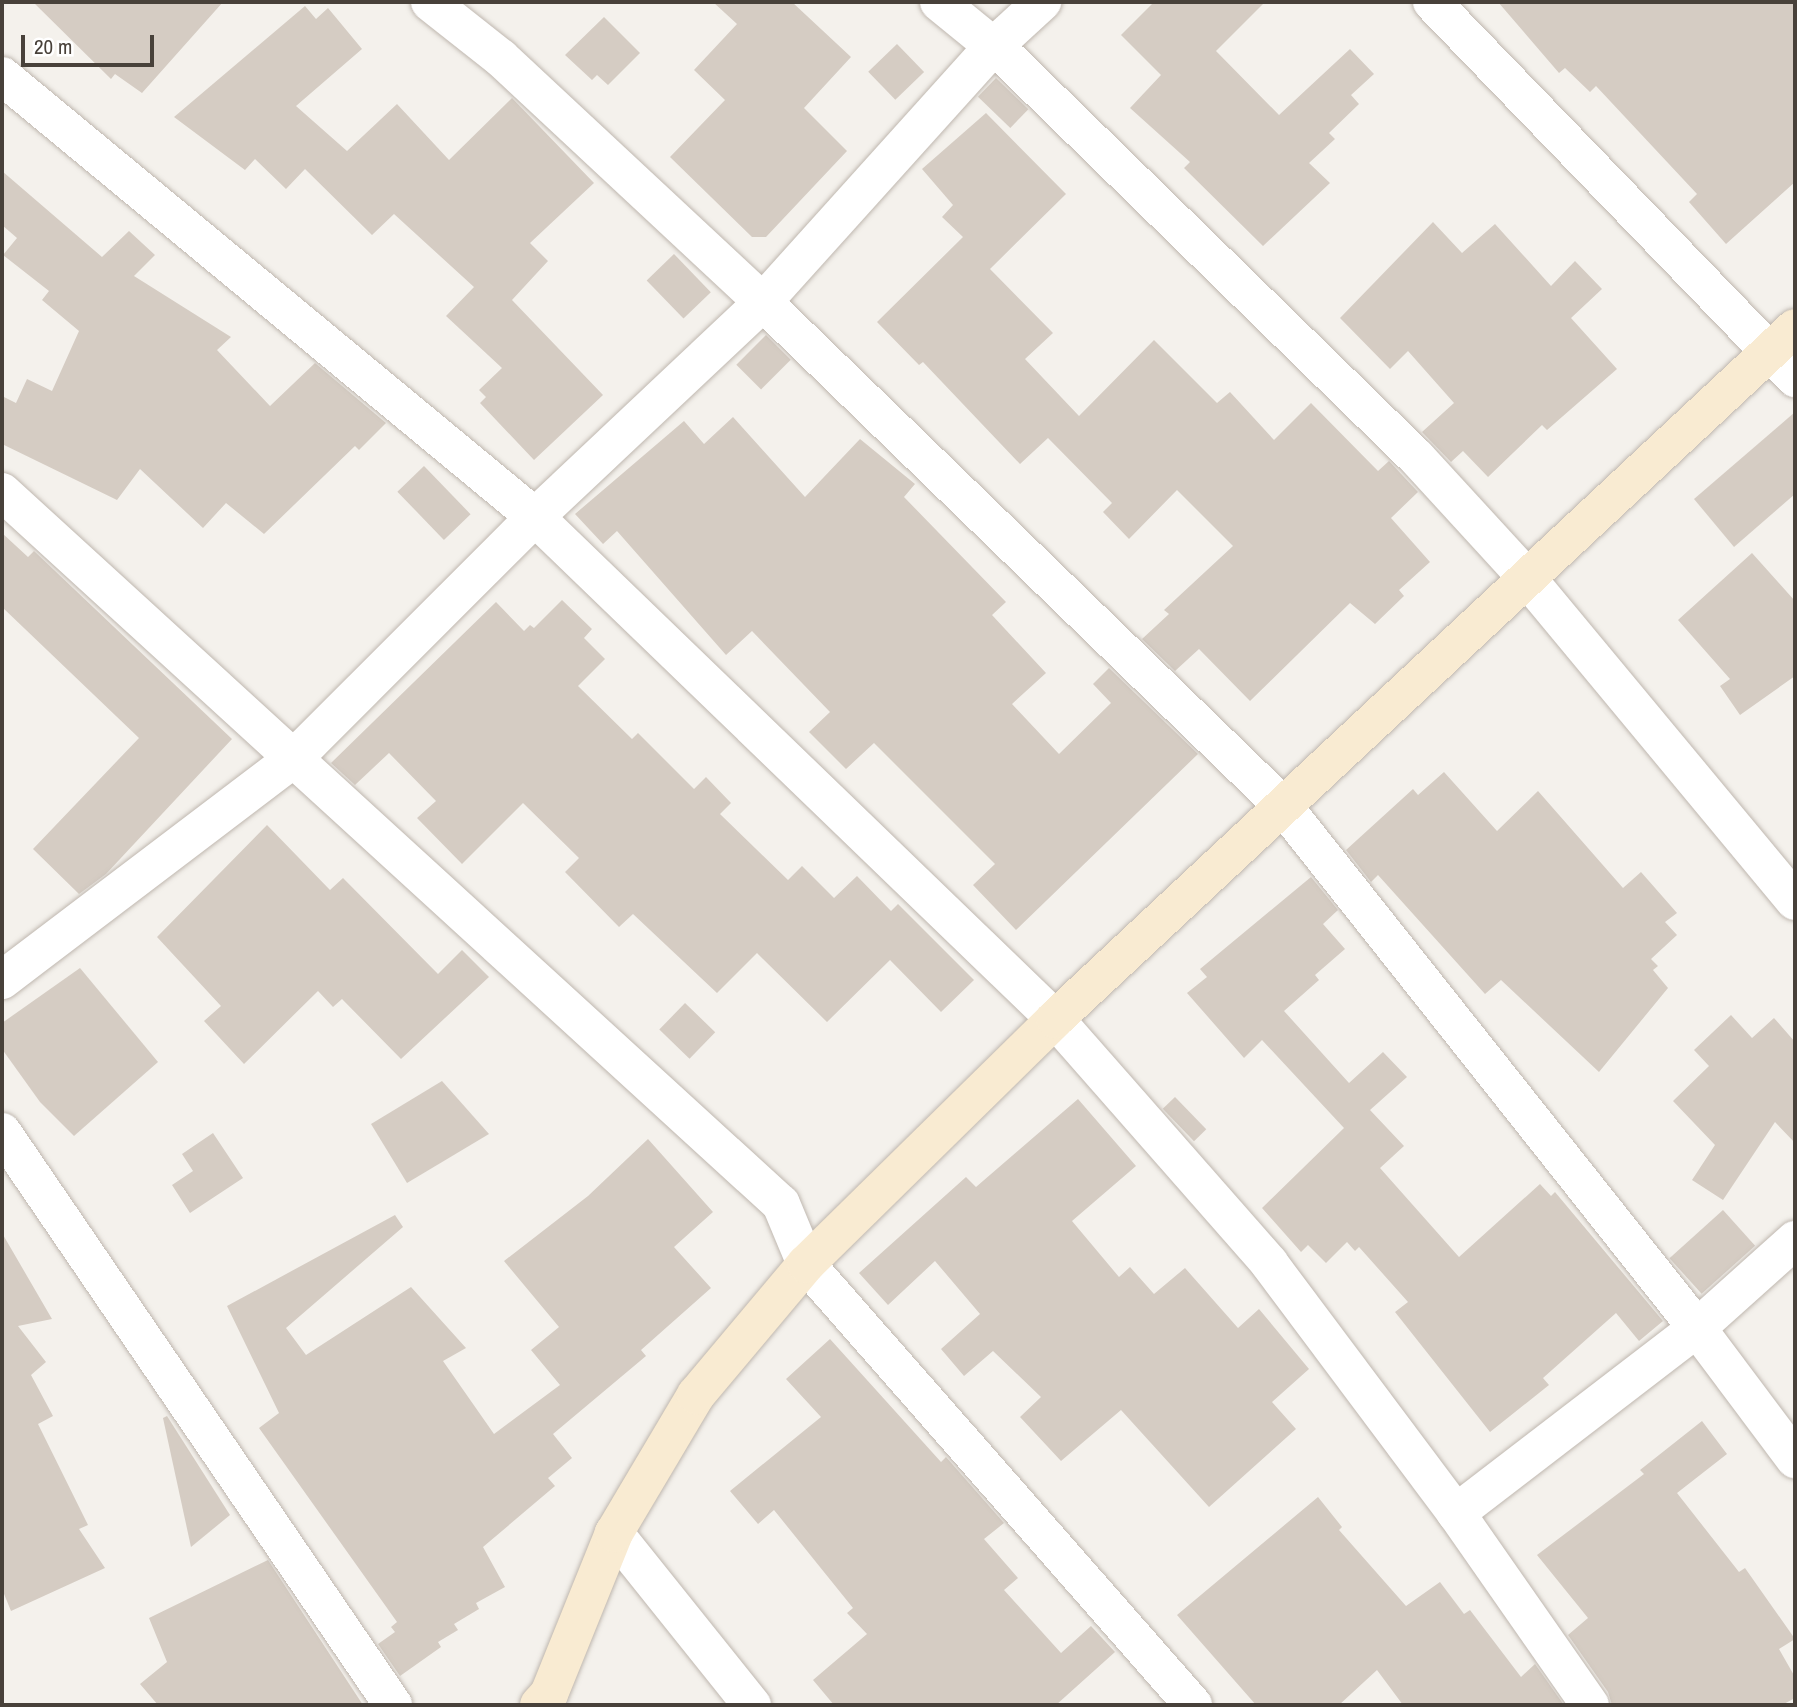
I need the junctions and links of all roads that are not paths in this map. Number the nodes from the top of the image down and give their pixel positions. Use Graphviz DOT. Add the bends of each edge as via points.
graph roads {
  1 [pos="430,2"];
  2 [pos="939,2"];
  3 [pos="1042,2"];
  4 [pos="1432,2"];
  5 [pos="993,47"];
  6 [pos="2,76"];
  7 [pos="763,302"];
  8 [pos="1788,352"];
  9 [pos="2,492"];
  10 [pos="535,517"];
  11 [pos="1526,577"];
  12 [pos="292,760"];
  13 [pos="1283,806"];
  14 [pos="1795,901"];
  15 [pos="2,980"];
  16 [pos="1055,1019"];
  17 [pos="2,1132"];
  18 [pos="1795,1240"];
  19 [pos="806,1264"];
  20 [pos="1698,1328"];
  21 [pos="1795,1459"];
  22 [pos="1456,1513"];
  23 [pos="614,1533"];
  24 [pos="393,1705"];
  25 [pos="539,1705"];
  26 [pos="752,1705"];
  27 [pos="1193,1705"];
  28 [pos="1590,1705"];
  1 -- 7 [label="street" via="501,58"];
  2 -- 5 [label="street"];
  3 -- 5 [label="street"];
  4 -- 8 [label="street"];
  5 -- 7 [label="street"];
  5 -- 11 [label="street" via="1407,448"];
  6 -- 10 [label="street"];
  7 -- 10 [label="street"];
  7 -- 13 [label="street"];
  8 -- 11 [label="main road"];
  9 -- 12 [label="street"];
  10 -- 12 [label="street"];
  10 -- 16 [label="street"];
  11 -- 13 [label="main road"];
  11 -- 14 [label="street"];
  12 -- 15 [label="street"];
  12 -- 19 [label="street" via="781,1204"];
  13 -- 16 [label="main road"];
  13 -- 20 [label="street"];
  16 -- 19 [label="main road"];
  16 -- 22 [label="street" via="1269,1263"];
  17 -- 24 [label="street"];
  18 -- 20 [label="street"];
  19 -- 23 [label="main road" via="696,1395"];
  19 -- 27 [label="street"];
  20 -- 21 [label="street"];
  20 -- 22 [label="street"];
  22 -- 28 [label="street"];
  23 -- 25 [label="main road" via="548,1694"];
  23 -- 26 [label="street"];
}
